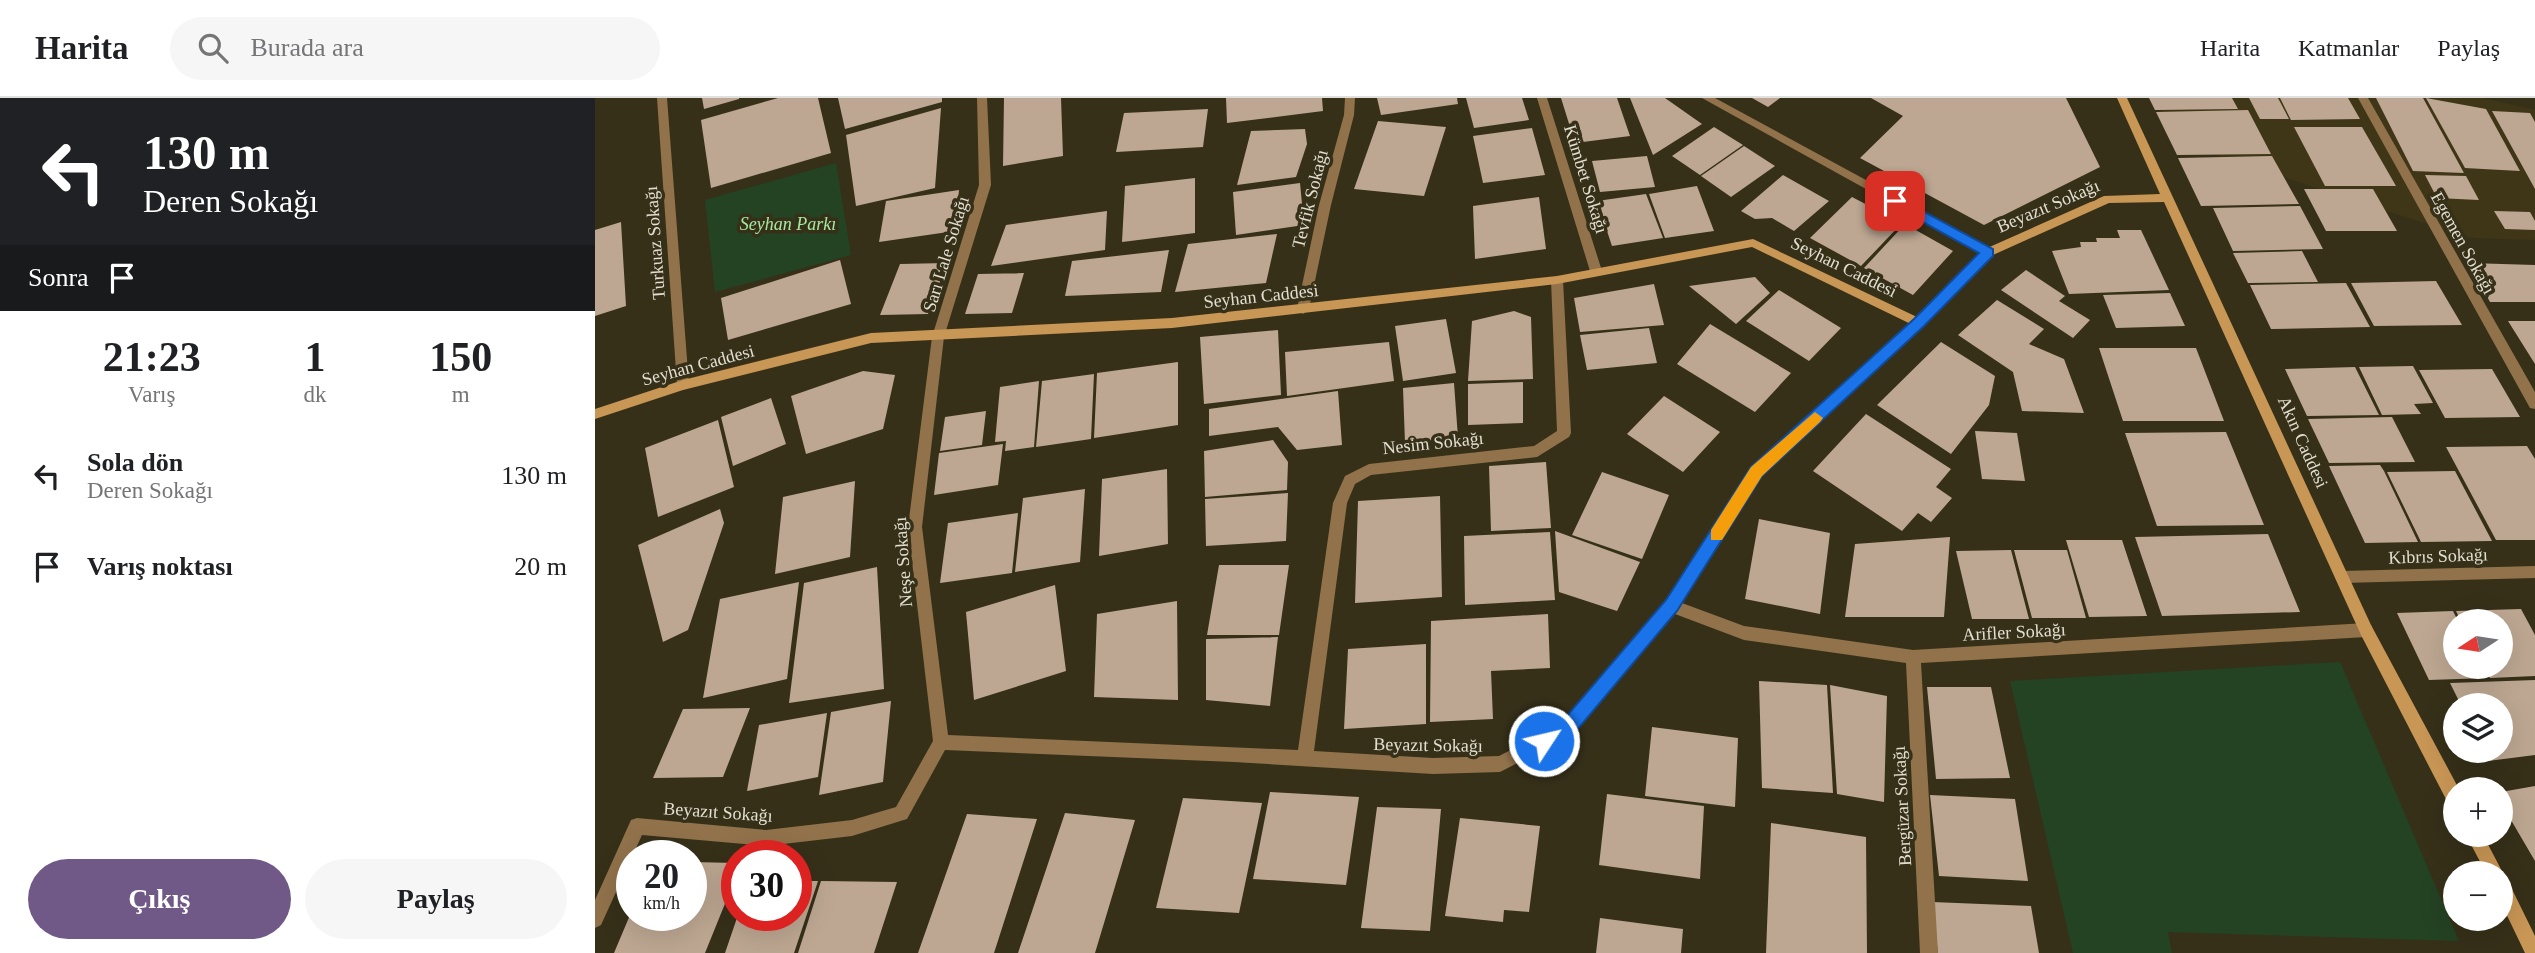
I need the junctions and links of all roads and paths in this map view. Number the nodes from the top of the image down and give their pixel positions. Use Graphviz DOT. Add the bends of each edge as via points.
graph roads {
  1 [pos="662,98"];
  2 [pos="982,98"];
  3 [pos="1350,98"];
  4 [pos="1542,98"];
  5 [pos="1707,98"];
  6 [pos="2122,98"];
  7 [pos="2363,98"];
  8 [pos="2169,198"];
  9 [pos="1989,252"];
  10 [pos="1596,271"];
  11 [pos="1557,280"];
  12 [pos="1303,309"];
  13 [pos="1919,323"];
  14 [pos="938,337"];
  15 [pos="683,385"];
  16 [pos="2535,404"];
  17 [pos="595,414"];
  18 [pos="2535,572"];
  19 [pos="2342,577"];
  20 [pos="1672,606"];
  21 [pos="2366,630"];
  22 [pos="1913,657"];
  23 [pos="941,742"];
  24 [pos="1305,760"];
  25 [pos="2443,777"];
  26 [pos="2513,904"];
  27 [pos="595,919"];
  28 [pos="2530,931"];
  29 [pos="1929,953"];
  30 [pos="2534,953"];
  1 -- 15 [label="street, Turkuaz Sokağı"];
  2 -- 14 [label="street, Sarı Lale Sokağı" via="985,185"];
  3 -- 12 [label="street, Tevfik Sokağı"];
  4 -- 10 [label="street, Kümbet Sokağı"];
  5 -- 9 [label="street"];
  6 -- 8 [label="street, Akın Caddesi"];
  7 -- 16 [label="street, Egemen Sokağı"];
  8 -- 9 [label="street, Beyazıt Sokağı" via="2108,200"];
  8 -- 19 [label="street, Akın Caddesi"];
  9 -- 13 [label="street, Beyazıt Sokağı"];
  10 -- 11 [label="street, Seyhan Caddesi"];
  10 -- 13 [label="street, Seyhan Caddesi" via="1753,243"];
  11 -- 12 [label="street, Seyhan Caddesi"];
  11 -- 24 [label="street, Nesim Sokağı" via="1564,433 1537,451 1369,470 1350,480 1340,503"];
  12 -- 14 [label="street, Seyhan Caddesi" via="1172,323"];
  13 -- 20 [label="street, Beyazıt Sokağı" via="1757,471"];
  14 -- 15 [label="street, Seyhan Caddesi" via="871,338"];
  14 -- 23 [label="street, Neşe Sokağı" via="915,527"];
  15 -- 17 [label="street, Seyhan Caddesi"];
  18 -- 19 [label="street, Kıbrıs Sokağı"];
  19 -- 21 [label="street, Akın Caddesi"];
  20 -- 22 [label="street, Arifler Sokağı" via="1744,633"];
  20 -- 24 [label="street, Beyazıt Sokağı" via="1566,730 1500,765"];
  21 -- 22 [label="street, Arifler Sokağı"];
  21 -- 25 [label="street, Akın Caddesi"];
  22 -- 29 [label="street, Bergüzar Sokağı"];
  23 -- 24 [label="street, Beyazıt Sokağı"];
  23 -- 27 [label="street, Beyazıt Sokağı" via="901,813 852,828 766,838 637,826"];
  26 -- 28 [label="street"];
  28 -- 30 [label="street"];
}
